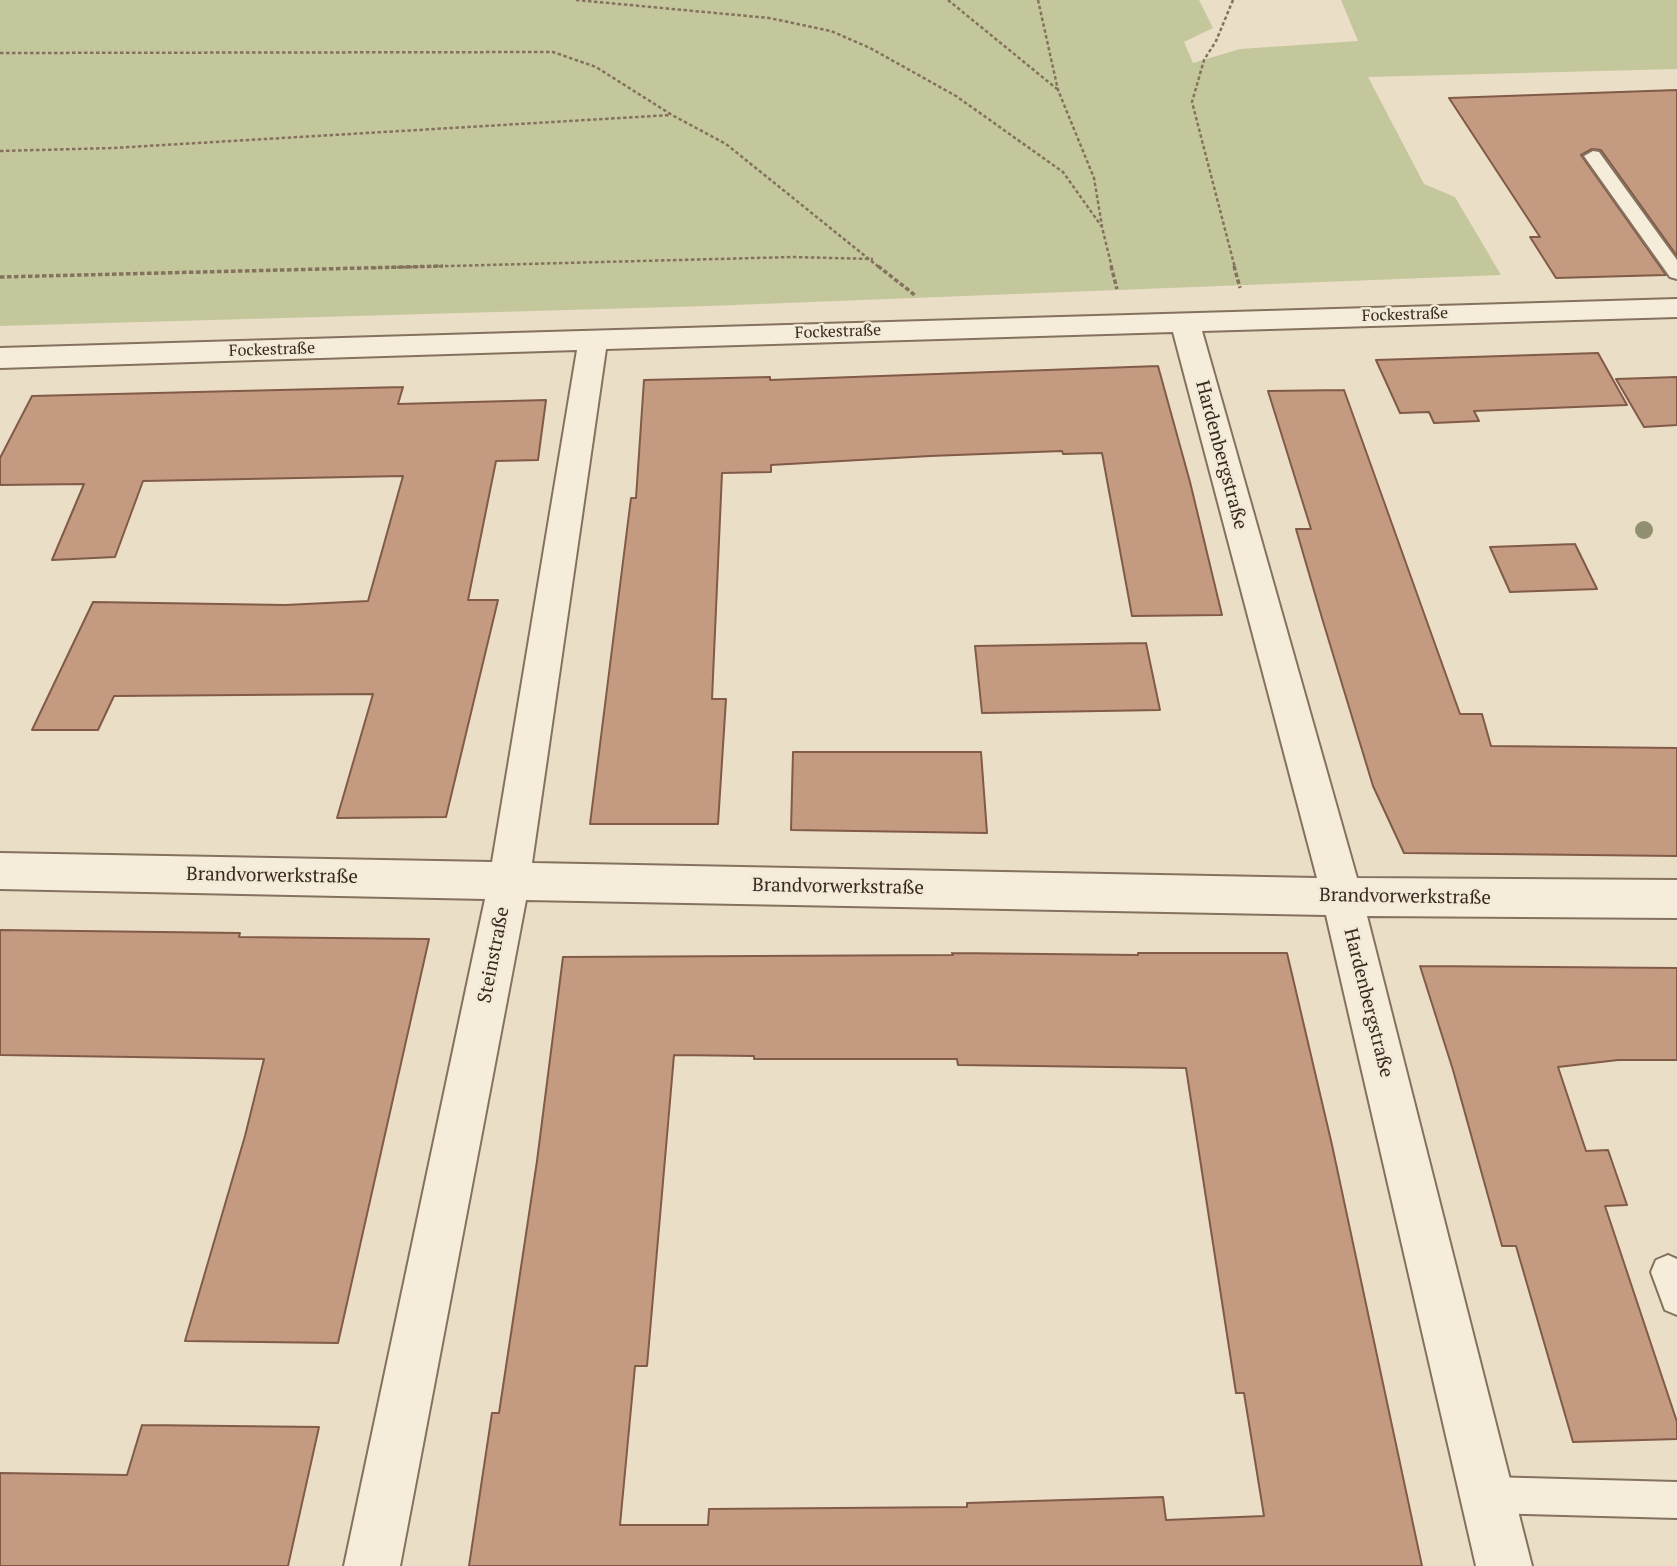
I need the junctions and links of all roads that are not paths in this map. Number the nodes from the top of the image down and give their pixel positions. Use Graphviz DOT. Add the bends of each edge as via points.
graph roads {
  1 [pos="1593,156"];
  2 [pos="1677,273"];
  3 [pos="1677,308"];
  4 [pos="1185,322"];
  5 [pos="593,341"];
  6 [pos="0,358"];
  7 [pos="0,871"];
  8 [pos="509,880"];
  9 [pos="1342,897"];
  10 [pos="1677,899"];
  11 [pos="1486,1495"];
  12 [pos="1677,1500"];
  13 [pos="372,1566"];
  14 [pos="1504,1566"];
  1 -- 2 [label="lane"];
  3 -- 4 [label="street, Fockestraße"];
  4 -- 5 [label="street, Fockestraße"];
  4 -- 9 [label="street, Hardenbergstraße"];
  5 -- 6 [label="street, Fockestraße"];
  5 -- 8 [label="street, Steinstraße"];
  7 -- 8 [label="street, Brandvorwerkstraße"];
  8 -- 9 [label="street, Brandvorwerkstraße"];
  8 -- 13 [label="street, Steinstraße"];
  9 -- 10 [label="street, Brandvorwerkstraße"];
  9 -- 11 [label="street, Hardenbergstraße"];
  11 -- 12 [label="lane"];
  11 -- 14 [label="street, Hardenbergstraße"];
}
